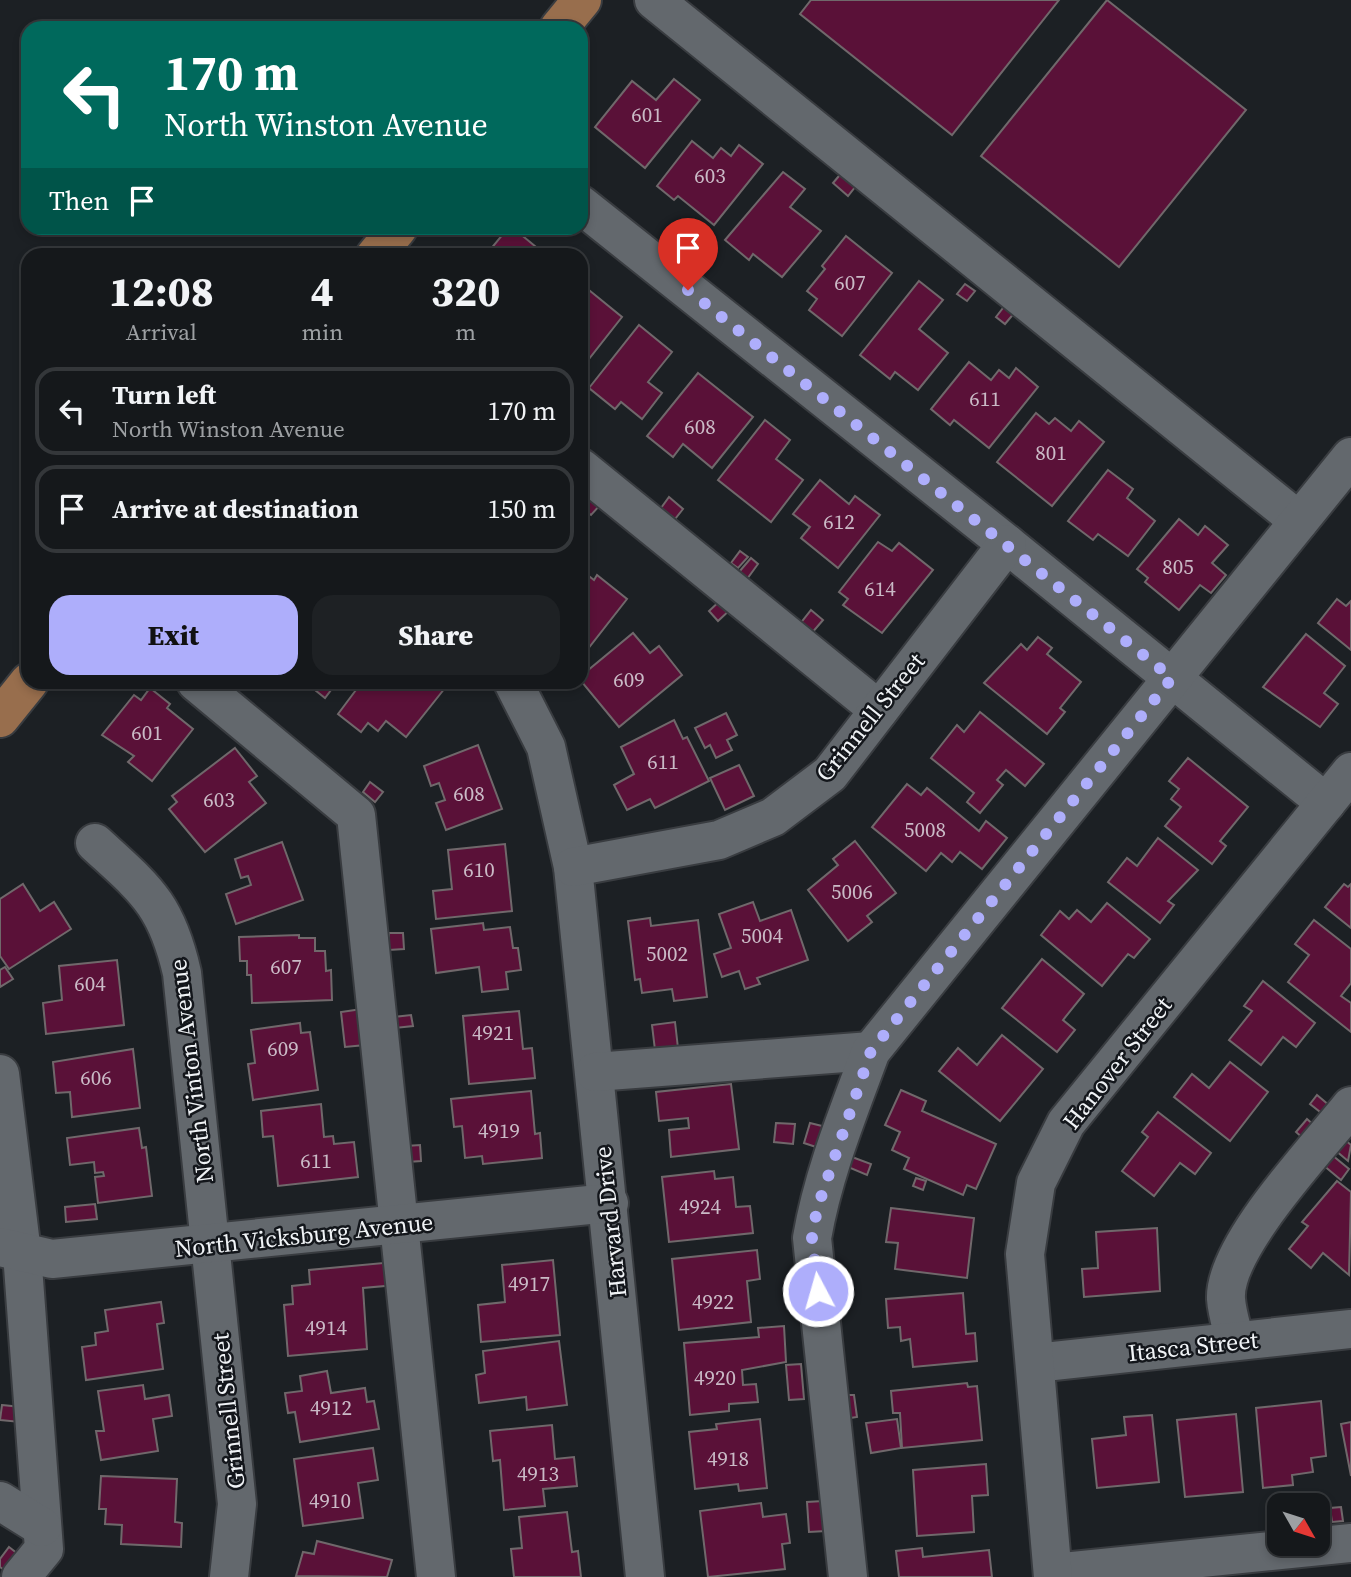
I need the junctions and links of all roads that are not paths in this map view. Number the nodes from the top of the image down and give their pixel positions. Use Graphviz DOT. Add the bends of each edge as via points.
graph roads {
  1 [pos="582,0"];
  2 [pos="654,0"];
  3 [pos="565,21"];
  4 [pos="588,211"];
  5 [pos="1351,457"];
  6 [pos="588,474"];
  7 [pos="1299,521"];
  8 [pos="1007,544"];
  9 [pos="1172,678"];
  10 [pos="23,689"];
  11 [pos="204,689"];
  12 [pos="517,689"];
  13 [pos="878,710"];
  14 [pos="0,718"];
  15 [pos="1351,772"];
  16 [pos="1326,803"];
  17 [pos="95,843"];
  18 [pos="573,867"];
  19 [pos="871,1051"];
  20 [pos="595,1072"];
  21 [pos="0,1074"];
  22 [pos="1351,1106"];
  23 [pos="609,1203"];
  24 [pos="401,1225"];
  25 [pos="212,1245"];
  26 [pos="11,1250"];
  27 [pos="1351,1329"];
  28 [pos="1235,1342"];
  29 [pos="1035,1363"];
  30 [pos="0,1501"];
  31 [pos="42,1527"];
  32 [pos="1351,1543"];
  33 [pos="1053,1575"];
  34 [pos="21,1577"];
  35 [pos="229,1577"];
  36 [pos="436,1577"];
  37 [pos="645,1577"];
  38 [pos="848,1577"];
  1 -- 3 [label="main road"];
  2 -- 7 [label="street"];
  4 -- 8 [label="street"];
  5 -- 7 [label="street"];
  6 -- 13 [label="street"];
  7 -- 9 [label="street"];
  8 -- 9 [label="street"];
  8 -- 13 [label="street, Grinnell Street"];
  9 -- 16 [label="street"];
  9 -- 19 [label="street"];
  10 -- 14 [label="main road"];
  11 -- 24 [label="street" via="356,815"];
  12 -- 18 [label="street, Harvard Drive" via="546,747"];
  13 -- 18 [label="street, Grinnell Street" via="830,774 773,817 719,840"];
  15 -- 16 [label="street, Hanover Street"];
  16 -- 29 [label="street, Hanover Street" via="1066,1123 1036,1183 1025,1254"];
  17 -- 25 [label="street, North Vinton Avenue" via="158,905 175,943"];
  18 -- 20 [label="street, Harvard Drive"];
  19 -- 20 [label="street"];
  19 -- 38 [label="street" via="839,1137 812,1238"];
  20 -- 23 [label="street, Harvard Drive"];
  21 -- 26 [label="street"];
  22 -- 28 [label="street" via="1252,1230 1231,1267 1226,1298"];
  23 -- 24 [label="street, North Vicksburg Avenue"];
  23 -- 37 [label="street, Harvard Drive"];
  24 -- 25 [label="street, North Vicksburg Avenue"];
  24 -- 36 [label="street"];
  25 -- 26 [label="street, North Vicksburg Avenue" via="52,1259"];
  25 -- 35 [label="street, Grinnell Street" via="237,1504"];
  26 -- 31 [label="street"];
  27 -- 28 [label="street, Itasca Street"];
  28 -- 29 [label="street, Itasca Street"];
  29 -- 33 [label="street, Hanover Street"];
  30 -- 31 [label="street"];
  31 -- 34 [label="street" via="44,1549"];
  32 -- 33 [label="street"];
}
